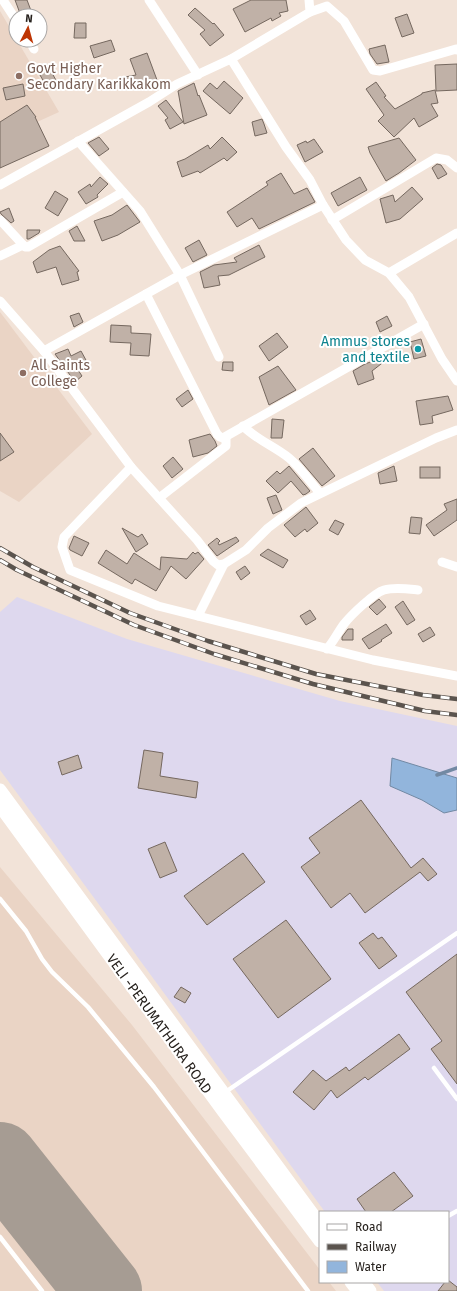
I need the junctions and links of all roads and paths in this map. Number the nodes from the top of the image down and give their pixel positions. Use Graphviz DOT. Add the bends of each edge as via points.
graph roads {
  1 [pos="149,0"];
  2 [pos="309,0"];
  3 [pos="310,12"];
  4 [pos="457,50"];
  5 [pos="231,59"];
  6 [pos="198,75"];
  7 [pos="78,141"];
  8 [pos="457,168"];
  9 [pos="0,185"];
  10 [pos="123,192"];
  11 [pos="323,205"];
  12 [pos="0,220"];
  13 [pos="332,220"];
  14 [pos="457,233"];
  15 [pos="22,245"];
  16 [pos="0,256"];
  17 [pos="389,273"];
  18 [pos="180,275"];
  19 [pos="146,294"];
  20 [pos="0,301"];
  21 [pos="424,324"];
  22 [pos="44,351"];
  23 [pos="219,357"];
  24 [pos="457,380"];
  25 [pos="244,426"];
  26 [pos="457,430"];
  27 [pos="226,437"];
  28 [pos="132,467"];
  29 [pos="320,493"];
  30 [pos="159,498"];
  31 [pos="442,562"];
  32 [pos="224,564"];
  33 [pos="457,567"];
  34 [pos="418,590"];
  35 [pos="198,616"];
  36 [pos="327,649"];
  37 [pos="457,676"];
  38 [pos="0,790"];
  39 [pos="0,806"];
  40 [pos="0,899"];
  41 [pos="457,933"];
  42 [pos="434,1068"];
  43 [pos="223,1094"];
  44 [pos="457,1099"];
  45 [pos="319,1223"];
  46 [pos="0,1237"];
  47 [pos="319,1240"];
  48 [pos="352,1283"];
  49 [pos="364,1283"];
  50 [pos="42,1291"];
  51 [pos="308,1291"];
  52 [pos="358,1291"];
  53 [pos="370,1291"];
  1 -- 6 [label="street"];
  2 -- 3 [label="street"];
  3 -- 4 [label="street" via="328,6 344,21 373,70 380,71"];
  3 -- 5 [label="street"];
  5 -- 6 [label="street"];
  5 -- 11 [label="street" via="286,147 310,180"];
  6 -- 7 [label="street" via="177,84"];
  7 -- 9 [label="street"];
  7 -- 10 [label="street"];
  8 -- 13 [label="street" via="447,160 436,158"];
  10 -- 15 [label="street" via="28,247"];
  10 -- 18 [label="street" via="140,211"];
  11 -- 13 [label="street"];
  11 -- 18 [label="street"];
  12 -- 15 [label="street"];
  13 -- 17 [label="street" via="365,260"];
  14 -- 17 [label="street"];
  15 -- 16 [label="street"];
  17 -- 21 [label="street" via="409,297"];
  18 -- 19 [label="street"];
  18 -- 23 [label="street"];
  19 -- 22 [label="street"];
  19 -- 27 [label="street" via="218,434 220,437"];
  20 -- 22 [label="street"];
  21 -- 24 [label="street" via="442,359"];
  21 -- 25 [label="street"];
  22 -- 28 [label="street"];
  25 -- 27 [label="street"];
  25 -- 29 [label="street" via="253,435 290,459"];
  26 -- 29 [label="street"];
  27 -- 30 [label="street" via="226,446"];
  28 -- 30 [label="street"];
  28 -- 35 [label="street" via="64,537 62,547 70,570 158,606"];
  29 -- 32 [label="street" via="301,502 268,528 246,550"];
  30 -- 32 [label="street" via="213,561 218,565"];
  31 -- 33 [label="street"];
  32 -- 35 [label="street"];
  34 -- 36 [label="street" via="384,590 367,601 345,623"];
  35 -- 36 [label="street"];
  36 -- 37 [label="street"];
  38 -- 43 [label="main road"];
  39 -- 47 [label="main road, VELI -PERUMATHURA ROAD"];
  40 -- 51 [label="lane" via="26,931 52,972 88,1007 154,1087"];
  41 -- 43 [label="lane"];
  42 -- 44 [label="lane"];
  43 -- 45 [label="main road"];
  46 -- 50 [label="lane"];
  48 -- 52 [label="main road"];
  49 -- 53 [label="main road"];
}
